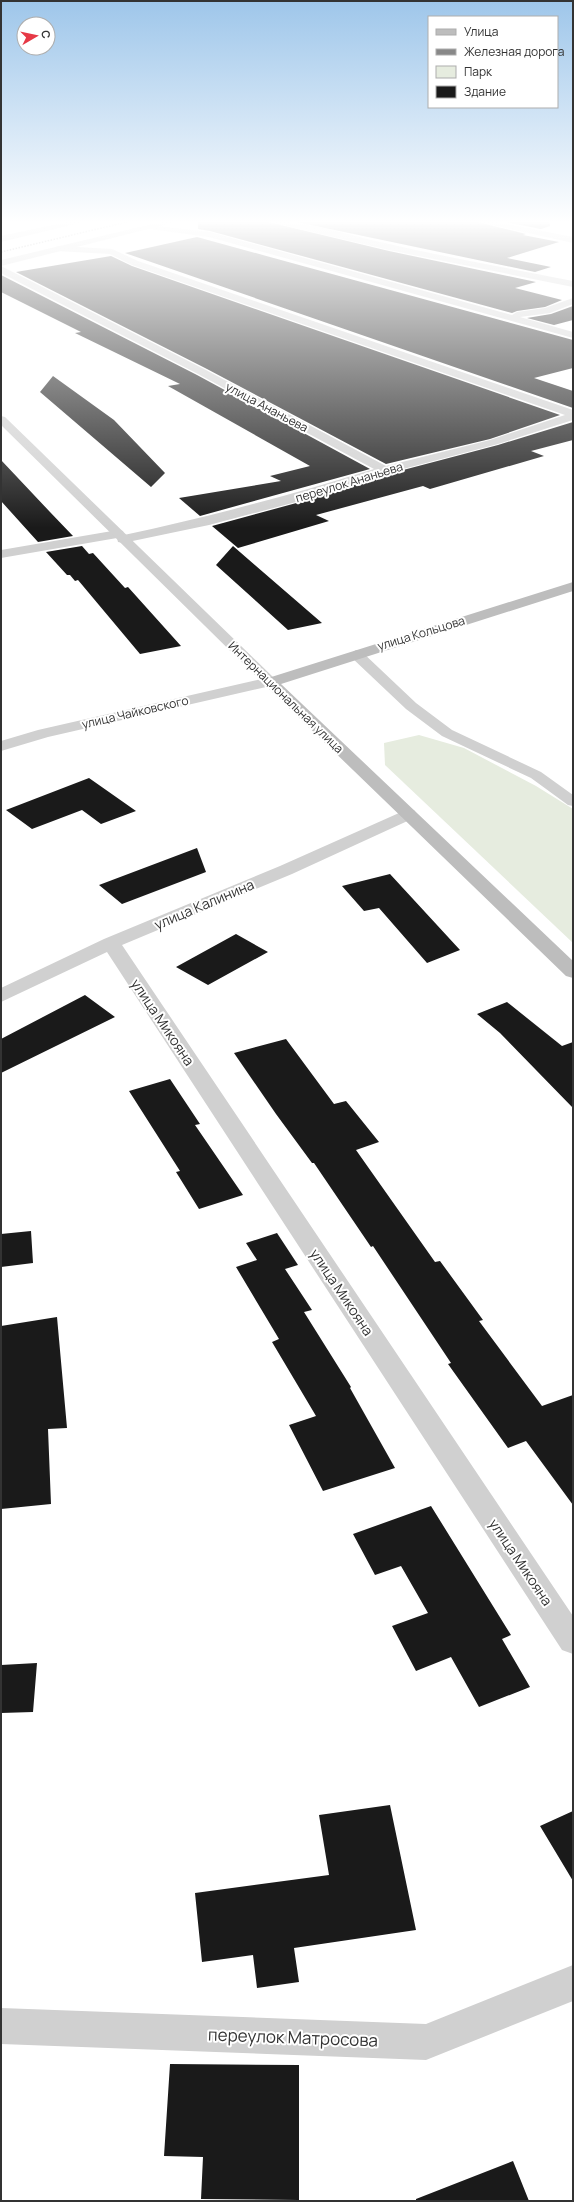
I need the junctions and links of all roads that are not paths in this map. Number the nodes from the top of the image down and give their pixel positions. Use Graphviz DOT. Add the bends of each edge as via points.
graph roads {
  1 [pos="106,323"];
  2 [pos="308,323"];
  3 [pos="531,323"];
  4 [pos="573,335"];
  5 [pos="573,415"];
  6 [pos="1,419"];
  7 [pos="384,470"];
  8 [pos="121,536"];
  9 [pos="1,554"];
  10 [pos="573,586"];
  11 [pos="356,654"];
  12 [pos="270,682"];
  13 [pos="1,746"];
  14 [pos="573,802"];
  15 [pos="408,814"];
  16 [pos="110,943"];
  17 [pos="573,972"];
  18 [pos="1,996"];
  19 [pos="573,1641"];
  20 [pos="573,1983"];
  21 [pos="1,2026"];
  1 -- 7 [label="street, улица Ананьева"];
  2 -- 5 [label="street"];
  3 -- 4 [label="street"];
  5 -- 7 [label="street, переулок Ананьева" via="494,442"];
  6 -- 8 [label="street, Интернациональная улица"];
  7 -- 8 [label="street, переулок Ананьева" via="244,512 161,532"];
  8 -- 9 [label="street, переулок Ананьева"];
  8 -- 12 [label="street, Интернациональная улица"];
  10 -- 11 [label="main road, улица Кольцова"];
  11 -- 12 [label="main road, улица Кольцова"];
  11 -- 14 [label="lane" via="411,706 447,733 536,775"];
  12 -- 13 [label="street, улица Чайковского" via="44,733"];
  12 -- 15 [label="main road, Интернациональная улица"];
  15 -- 16 [label="street, улица Калинина" via="286,870"];
  15 -- 17 [label="main road, Интернациональная улица"];
  16 -- 18 [label="street, улица Калинина"];
  16 -- 19 [label="street, улица Микояна"];
  20 -- 21 [label="street, переулок Матросова" via="426,2042"];
}
